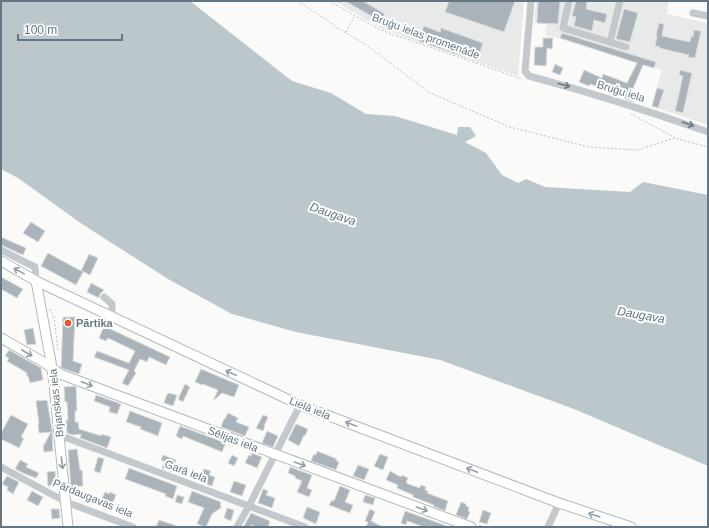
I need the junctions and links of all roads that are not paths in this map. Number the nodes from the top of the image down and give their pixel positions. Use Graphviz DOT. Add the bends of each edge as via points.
graph roads {
  1 [pos="531,1"];
  2 [pos="569,1"];
  3 [pos="620,1"];
  4 [pos="693,13"];
  5 [pos="708,16"];
  6 [pos="610,42"];
  7 [pos="626,47"];
  8 [pos="708,132"];
  9 [pos="1,250"];
  10 [pos="1,261"];
  11 [pos="36,281"];
  12 [pos="98,310"];
  13 [pos="112,316"];
  14 [pos="1,338"];
  15 [pos="52,368"];
  16 [pos="300,405"];
  17 [pos="59,435"];
  18 [pos="275,455"];
  19 [pos="1,467"];
  20 [pos="66,502"];
  21 [pos="559,503"];
  22 [pos="249,506"];
  23 [pos="68,527"];
  24 [pos="134,527"];
  25 [pos="237,527"];
  26 [pos="305,527"];
  27 [pos="470,527"];
  28 [pos="548,527"];
  29 [pos="631,527"];
  1 -- 8 [label="street, Bruģu iela, one-way" via="526,65 529,76"];
  2 -- 6 [label="street" via="563,28"];
  3 -- 6 [label="street"];
  4 -- 5 [label="street"];
  6 -- 7 [label="street"];
  9 -- 11 [label="street" via="35,267"];
  11 -- 10 [label="main road, Lielā iela, one-way"];
  11 -- 12 [label="main road, Lielā iela"];
  11 -- 15 [label="main road, Brjanskas iela"];
  12 -- 13 [label="main road, Lielā iela"];
  12 -- 13 [label="street" via="105,296 112,304"];
  16 -- 13 [label="main road, Lielā iela, one-way"];
  14 -- 15 [label="main road, Sēlijas iela, one-way"];
  15 -- 17 [label="main road, Brjanskas iela"];
  15 -- 18 [label="main road, Sēlijas iela, one-way" via="60,374"];
  16 -- 18 [label="street"];
  21 -- 16 [label="main road, Lielā iela, one-way"];
  17 -- 20 [label="main road, Brjanskas iela, one-way"];
  17 -- 22 [label="street, Garā iela"];
  18 -- 22 [label="street"];
  18 -- 27 [label="main road, Sēlijas iela, one-way"];
  19 -- 20 [label="street, Pārdaugavas iela"];
  20 -- 23 [label="main road, Brjanskas iela"];
  20 -- 24 [label="street, Pārdaugavas iela"];
  21 -- 28 [label="street"];
  29 -- 21 [label="main road, Lielā iela, one-way"];
  22 -- 25 [label="street"];
  22 -- 26 [label="street, Garā iela"];
}
